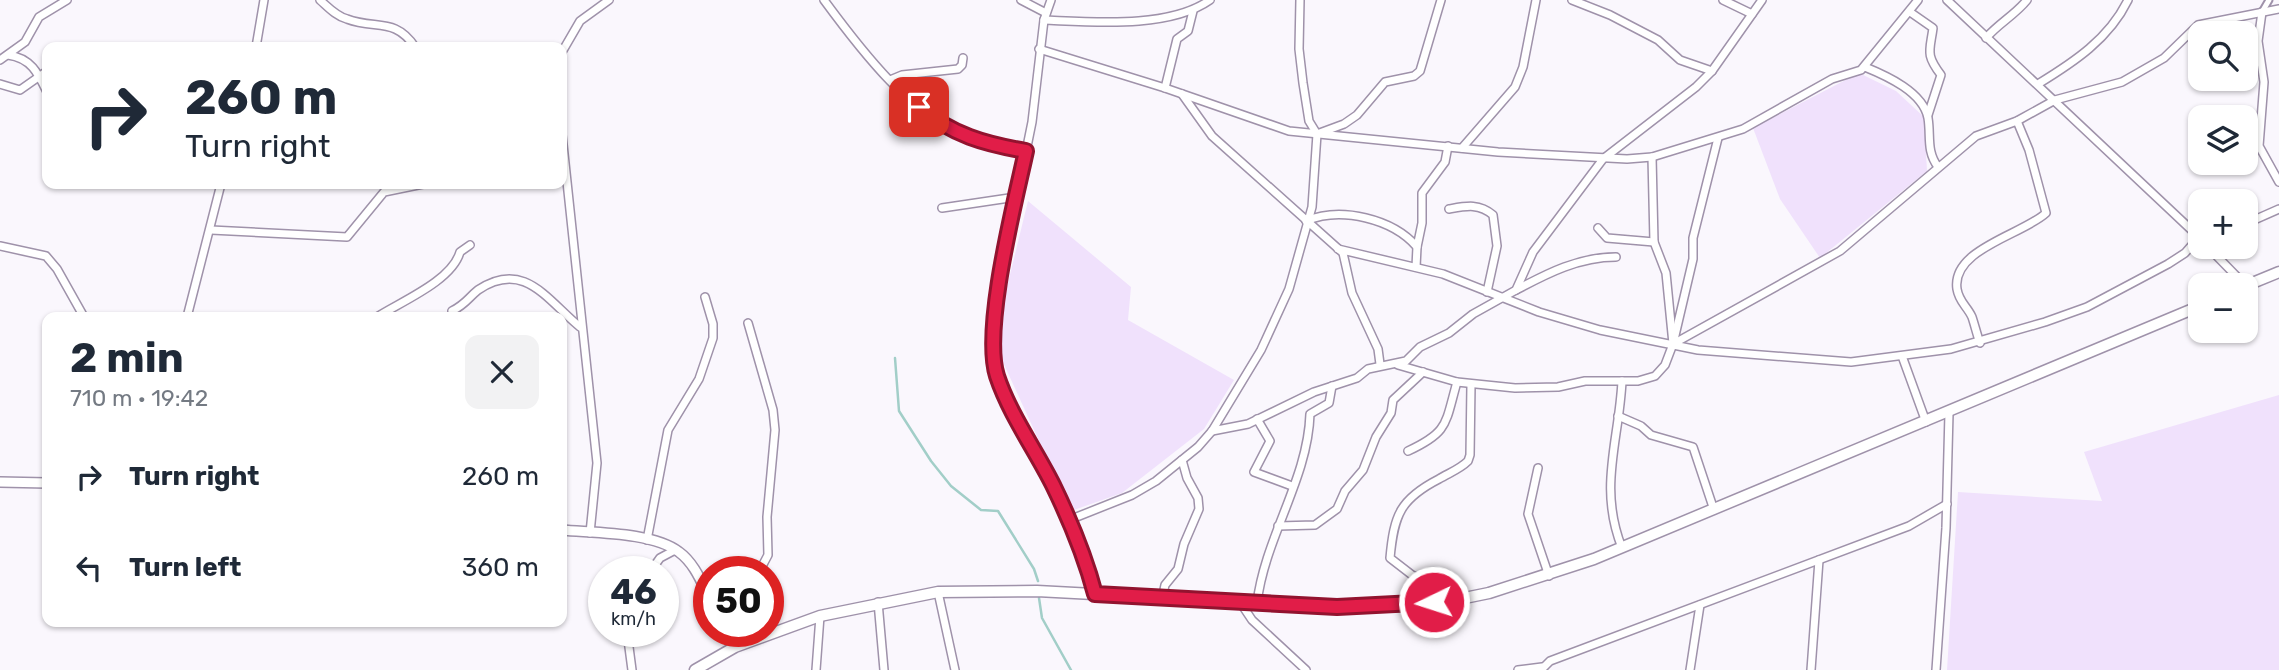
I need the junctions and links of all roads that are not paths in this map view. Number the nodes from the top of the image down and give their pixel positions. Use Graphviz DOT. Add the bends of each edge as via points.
graph roads {
  1 [pos="67,0"];
  2 [pos="264,0"];
  3 [pos="320,0"];
  4 [pos="609,0"];
  5 [pos="824,0"];
  6 [pos="1021,0"];
  7 [pos="1051,0"];
  8 [pos="1194,0"];
  9 [pos="1210,0"];
  10 [pos="1300,0"];
  11 [pos="1441,0"];
  12 [pos="1536,0"];
  13 [pos="1572,0"];
  14 [pos="1723,0"];
  15 [pos="1762,0"];
  16 [pos="1918,0"];
  17 [pos="1947,0"];
  18 [pos="2027,0"];
  19 [pos="2128,0"];
  20 [pos="2269,0"];
  21 [pos="2279,9"];
  22 [pos="1195,10"];
  23 [pos="1910,12"];
  24 [pos="2262,12"];
  25 [pos="1752,14"];
  26 [pos="1045,17"];
  27 [pos="1986,38"];
  28 [pos="257,42"];
  29 [pos="411,42"];
  30 [pos="567,43"];
  31 [pos="1039,49"];
  32 [pos="8,55"];
  33 [pos="963,58"];
  34 [pos="0,60"];
  35 [pos="1865,67"];
  36 [pos="1712,71"];
  37 [pos="40,78"];
  38 [pos="890,79"];
  39 [pos="42,82"];
  40 [pos="0,84"];
  41 [pos="2038,84"];
  42 [pos="1166,88"];
  43 [pos="1181,94"];
  44 [pos="2055,100"];
  45 [pos="1928,115"];
  46 [pos="2017,121"];
  47 [pos="1317,134"];
  48 [pos="1718,138"];
  49 [pos="1448,146"];
  50 [pos="1462,148"];
  51 [pos="1026,151"];
  52 [pos="1652,157"];
  53 [pos="1603,159"];
  54 [pos="1938,167"];
  55 [pos="567,177"];
  56 [pos="2279,182"];
  57 [pos="220,189"];
  58 [pos="399,189"];
  59 [pos="1016,197"];
  60 [pos="942,208"];
  61 [pos="1449,209"];
  62 [pos="2279,209"];
  63 [pos="2258,218"];
  64 [pos="1306,221"];
  65 [pos="2188,227"];
  66 [pos="1598,228"];
  67 [pos="211,230"];
  68 [pos="1654,242"];
  69 [pos="470,245"];
  70 [pos="0,246"];
  71 [pos="1417,247"];
  72 [pos="1338,249"];
  73 [pos="2188,250"];
  74 [pos="1616,257"];
  75 [pos="2220,259"];
  76 [pos="1416,267"];
  77 [pos="2279,272"];
  78 [pos="2233,273"];
  79 [pos="2258,281"];
  80 [pos="1516,290"];
  81 [pos="1487,292"];
  82 [pos="705,297"];
  83 [pos="1504,299"];
  84 [pos="452,311"];
  85 [pos="2188,311"];
  86 [pos="81,312"];
  87 [pos="188,312"];
  88 [pos="388,312"];
  89 [pos="562,312"];
  90 [pos="567,316"];
  91 [pos="748,323"];
  92 [pos="580,327"];
  93 [pos="1980,343"];
  94 [pos="1673,344"];
  95 [pos="1902,356"];
  96 [pos="1380,364"];
  97 [pos="1395,365"];
  98 [pos="1423,372"];
  99 [pos="1622,381"];
  100 [pos="1457,383"];
  101 [pos="1471,385"];
  102 [pos="1332,386"];
  103 [pos="1949,413"];
  104 [pos="1618,416"];
  105 [pos="1257,419"];
  106 [pos="1926,422"];
  107 [pos="1212,431"];
  108 [pos="1408,451"];
  109 [pos="1182,460"];
  110 [pos="1538,468"];
  111 [pos="0,482"];
  112 [pos="42,483"];
  113 [pos="1292,486"];
  114 [pos="1947,504"];
  115 [pos="1714,510"];
  116 [pos="1069,520"];
  117 [pos="1278,526"];
  118 [pos="567,531"];
  119 [pos="590,533"];
  120 [pos="647,540"];
  121 [pos="1622,548"];
  122 [pos="675,550"];
  123 [pos="664,556"];
  124 [pos="768,556"];
  125 [pos="1819,560"];
  126 [pos="693,568"];
  127 [pos="1549,576"];
  128 [pos="937,592"];
  129 [pos="1095,594"];
  130 [pos="1162,598"];
  131 [pos="878,602"];
  132 [pos="1240,602"];
  133 [pos="1434,602"];
  134 [pos="1257,603"];
  135 [pos="1700,605"];
  136 [pos="820,616"];
  137 [pos="784,629"];
  138 [pos="630,647"];
  139 [pos="735,647"];
  140 [pos="1541,668"];
  141 [pos="632,670"];
  142 [pos="695,670"];
  143 [pos="816,670"];
  144 [pos="884,670"];
  145 [pos="955,670"];
  146 [pos="1306,670"];
  147 [pos="1518,670"];
  148 [pos="1690,670"];
  149 [pos="1811,670"];
  150 [pos="1936,670"];
  1 -- 32 [label="street" via="39,17 25,42"];
  2 -- 28 [label="street"];
  3 -- 29 [label="street" via="348,20 400,30"];
  4 -- 30 [label="street" via="580,21"];
  5 -- 38 [label="street"];
  6 -- 26 [label="street"];
  7 -- 26 [label="street"];
  8 -- 22 [label="street"];
  9 -- 22 [label="street"];
  10 -- 47 [label="street" via="1301,60 1309,121"];
  11 -- 47 [label="street" via="1420,71 1384,82 1350,120"];
  12 -- 50 [label="street" via="1524,67 1515,87"];
  13 -- 36 [label="street" via="1658,40 1681,60"];
  14 -- 25 [label="street"];
  15 -- 25 [label="street"];
  16 -- 23 [label="street"];
  17 -- 27 [label="street"];
  18 -- 27 [label="street"];
  19 -- 41 [label="street" via="2102,37 2077,60"];
  20 -- 24 [label="street"];
  21 -- 24 [label="street"];
  22 -- 26 [label="street" via="1141,20"];
  22 -- 42 [label="street" via="1188,31 1177,39"];
  23 -- 35 [label="street"];
  23 -- 45 [label="street" via="1933,29 1929,55 1941,75"];
  24 -- 44 [label="street" via="2198,25 2164,58 2131,78"];
  24 -- 56 [label="street" via="2258,41 2264,82 2259,146"];
  25 -- 36 [label="street"];
  26 -- 31 [label="street"];
  27 -- 41 [label="street"];
  31 -- 42 [label="street"];
  31 -- 51 [label="street"];
  32 -- 34 [label="street"];
  32 -- 37 [label="street" via="26,60"];
  33 -- 38 [label="street" via="958,69"];
  35 -- 45 [label="street" via="1900,82"];
  35 -- 48 [label="street" via="1832,79"];
  36 -- 53 [label="street"];
  37 -- 39 [label="street"];
  37 -- 40 [label="street" via="20,90"];
  38 -- 51 [label="street" via="937,122 956,133"];
  41 -- 44 [label="street"];
  42 -- 43 [label="street"];
  43 -- 47 [label="street" via="1289,131"];
  43 -- 64 [label="street" via="1212,136"];
  44 -- 46 [label="street"];
  44 -- 65 [label="street"];
  45 -- 54 [label="street" via="1928,144"];
  46 -- 54 [label="street" via="1976,136"];
  46 -- 93 [label="street" via="2046,213 2034,224 1980,250 1963,268 1957,287"];
  47 -- 49 [label="street"];
  47 -- 64 [label="street" via="1312,207"];
  48 -- 52 [label="street"];
  48 -- 94 [label="street"];
  49 -- 50 [label="street"];
  49 -- 71 [label="street" via="1446,162 1422,193"];
  50 -- 53 [label="street"];
  51 -- 59 [label="street"];
  52 -- 53 [label="street"];
  52 -- 68 [label="street"];
  53 -- 80 [label="street" via="1533,252"];
  54 -- 94 [label="street" via="1840,251"];
  55 -- 92 [label="street"];
  57 -- 67 [label="street"];
  58 -- 67 [label="street" via="384,192 347,237"];
  59 -- 60 [label="street"];
  59 -- 116 [label="street" via="994,327 997,375"];
  61 -- 81 [label="street" via="1477,206 1493,215 1497,246"];
  62 -- 63 [label="street"];
  64 -- 71 [label="street" via="1332,216 1364,218 1394,227"];
  64 -- 72 [label="street"];
  64 -- 107 [label="street" via="1289,289 1261,350"];
  66 -- 68 [label="street" via="1607,238"];
  67 -- 87 [label="street"];
  68 -- 94 [label="street" via="1666,273"];
  69 -- 88 [label="street" via="436,281"];
  70 -- 86 [label="street" via="46,256"];
  71 -- 76 [label="street"];
  72 -- 76 [label="street"];
  72 -- 96 [label="street"];
  73 -- 93 [label="street" via="2087,307"];
  74 -- 80 [label="street" via="1568,265"];
  75 -- 78 [label="street"];
  76 -- 81 [label="street"];
  77 -- 79 [label="main road"];
  80 -- 83 [label="street"];
  81 -- 83 [label="street"];
  82 -- 120 [label="street" via="713,338 699,379 668,430"];
  83 -- 94 [label="street" via="1580,325"];
  83 -- 97 [label="street" via="1472,314"];
  84 -- 89 [label="street" via="478,291 511,277 535,285"];
  85 -- 103 [label="main road"];
  90 -- 92 [label="street"];
  91 -- 124 [label="street" via="775,430"];
  92 -- 119 [label="street" via="597,463"];
  93 -- 95 [label="street"];
  94 -- 95 [label="street" via="1836,362"];
  94 -- 99 [label="street" via="1655,376"];
  95 -- 106 [label="street"];
  96 -- 97 [label="street"];
  96 -- 102 [label="street"];
  97 -- 98 [label="street"];
  98 -- 100 [label="street"];
  98 -- 117 [label="street" via="1393,400 1363,470 1337,509 1315,525"];
  99 -- 101 [label="street" via="1525,388"];
  99 -- 104 [label="street"];
  100 -- 101 [label="street"];
  100 -- 108 [label="street" via="1445,424 1434,439"];
  101 -- 133 [label="street" via="1468,461 1409,498 1401,507 1392,535 1390,558 1429,582"];
  102 -- 105 [label="street"];
  102 -- 113 [label="street" via="1329,403 1310,414 1310,439"];
  103 -- 106 [label="main road"];
  103 -- 114 [label="street"];
  104 -- 115 [label="street" via="1651,435 1693,447"];
  104 -- 121 [label="street" via="1609,493"];
  105 -- 107 [label="street"];
  105 -- 113 [label="street" via="1270,441 1254,472"];
  106 -- 115 [label="main road"];
  107 -- 109 [label="street"];
  109 -- 116 [label="street" via="1132,495"];
  109 -- 130 [label="street" via="1199,509 1178,569 1165,585"];
  110 -- 127 [label="street" via="1528,514"];
  111 -- 112 [label="street"];
  113 -- 117 [label="street"];
  114 -- 125 [label="street" via="1909,526"];
  114 -- 150 [label="street"];
  115 -- 121 [label="main road"];
  116 -- 129 [label="street"];
  117 -- 134 [label="street" via="1262,570"];
  118 -- 119 [label="street"];
  119 -- 120 [label="street"];
  120 -- 122 [label="street"];
  121 -- 127 [label="main road"];
  122 -- 123 [label="street"];
  122 -- 126 [label="street"];
  125 -- 135 [label="street"];
  125 -- 149 [label="street"];
  127 -- 133 [label="main road"];
  128 -- 129 [label="main road"];
  128 -- 131 [label="main road"];
  128 -- 145 [label="street"];
  129 -- 130 [label="main road"];
  130 -- 132 [label="main road"];
  131 -- 136 [label="main road"];
  131 -- 144 [label="street"];
  132 -- 134 [label="main road"];
  132 -- 146 [label="street" via="1252,620"];
  133 -- 134 [label="main road" via="1337,607"];
  135 -- 140 [label="street"];
  135 -- 148 [label="street"];
  136 -- 137 [label="main road"];
  136 -- 143 [label="street"];
  138 -- 141 [label="street"];
  139 -- 142 [label="main road"];
  140 -- 147 [label="street"];
}
